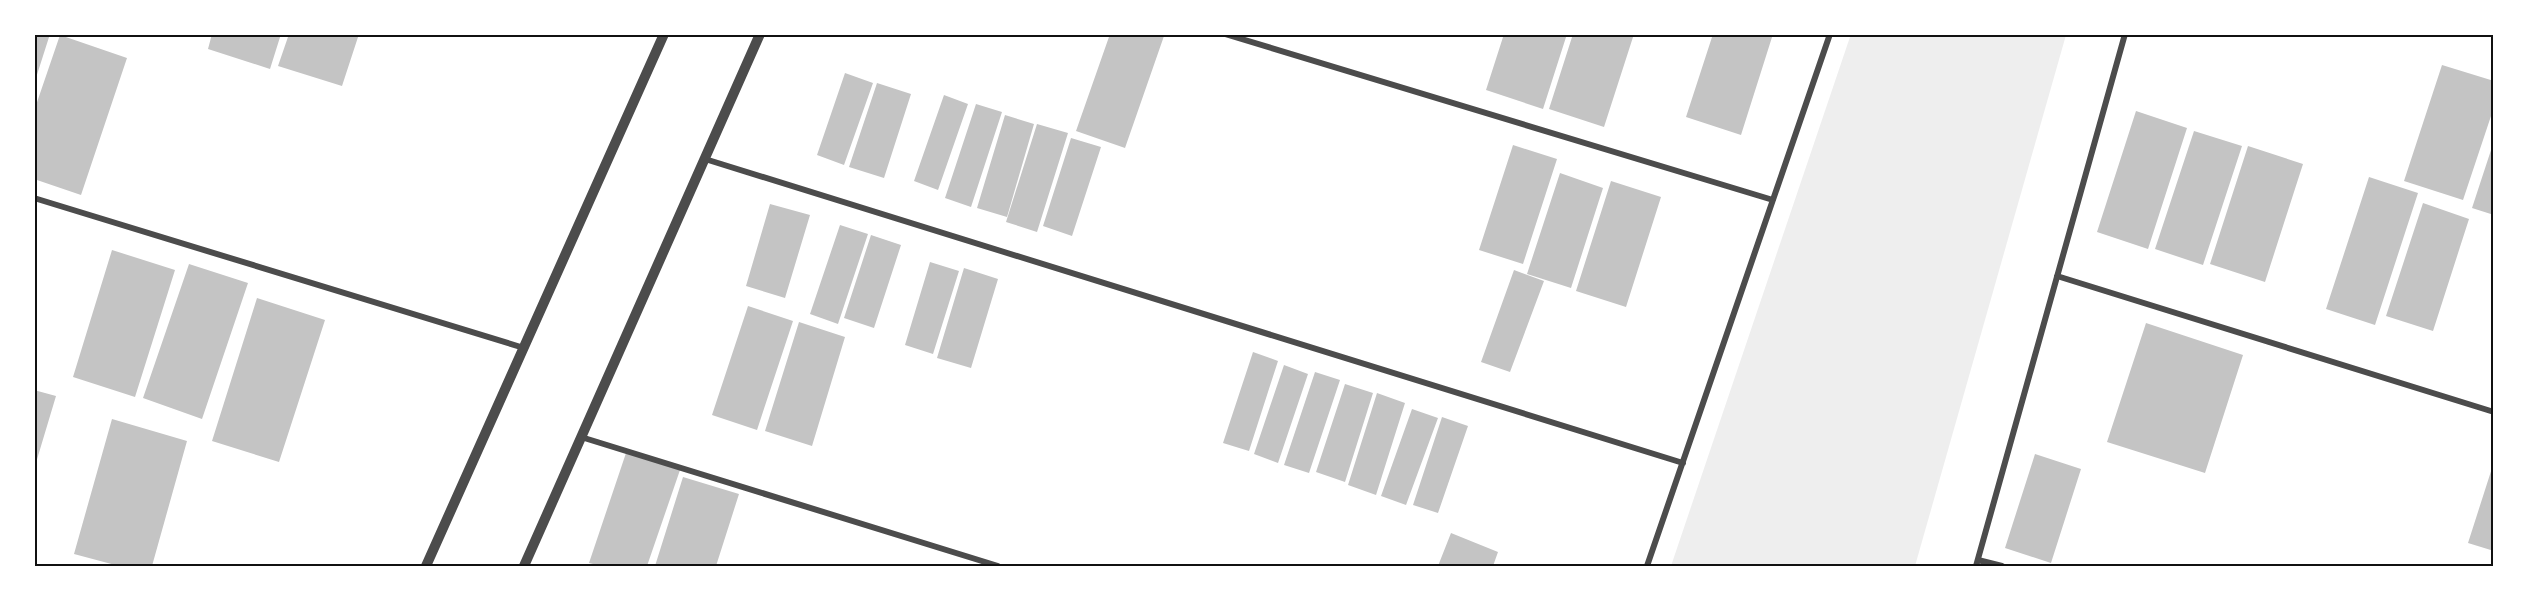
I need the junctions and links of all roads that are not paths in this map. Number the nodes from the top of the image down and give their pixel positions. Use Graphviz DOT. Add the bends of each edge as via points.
graph roads {
  1 [pos="664,34"];
  2 [pos="760,34"];
  3 [pos="1225,34"];
  4 [pos="1830,34"];
  5 [pos="2125,34"];
  6 [pos="705,159"];
  7 [pos="34,198"];
  8 [pos="1773,200"];
  9 [pos="2057,276"];
  10 [pos="525,348"];
  11 [pos="2493,412"];
  12 [pos="581,437"];
  13 [pos="1683,463"];
  14 [pos="1977,563"];
  15 [pos="426,567"];
  16 [pos="524,567"];
  17 [pos="998,567"];
  18 [pos="1647,567"];
  19 [pos="2001,567"];
  1 -- 10 [label="street"];
  2 -- 6 [label="street"];
  3 -- 8 [label="street"];
  4 -- 8 [label="street"];
  5 -- 9 [label="street"];
  6 -- 12 [label="street"];
  6 -- 13 [label="street"];
  7 -- 10 [label="street"];
  8 -- 13 [label="street"];
  9 -- 11 [label="street"];
  9 -- 14 [label="street"];
  10 -- 15 [label="street"];
  12 -- 16 [label="street"];
  12 -- 17 [label="street"];
  13 -- 18 [label="street"];
  14 -- 19 [label="street"];
}
